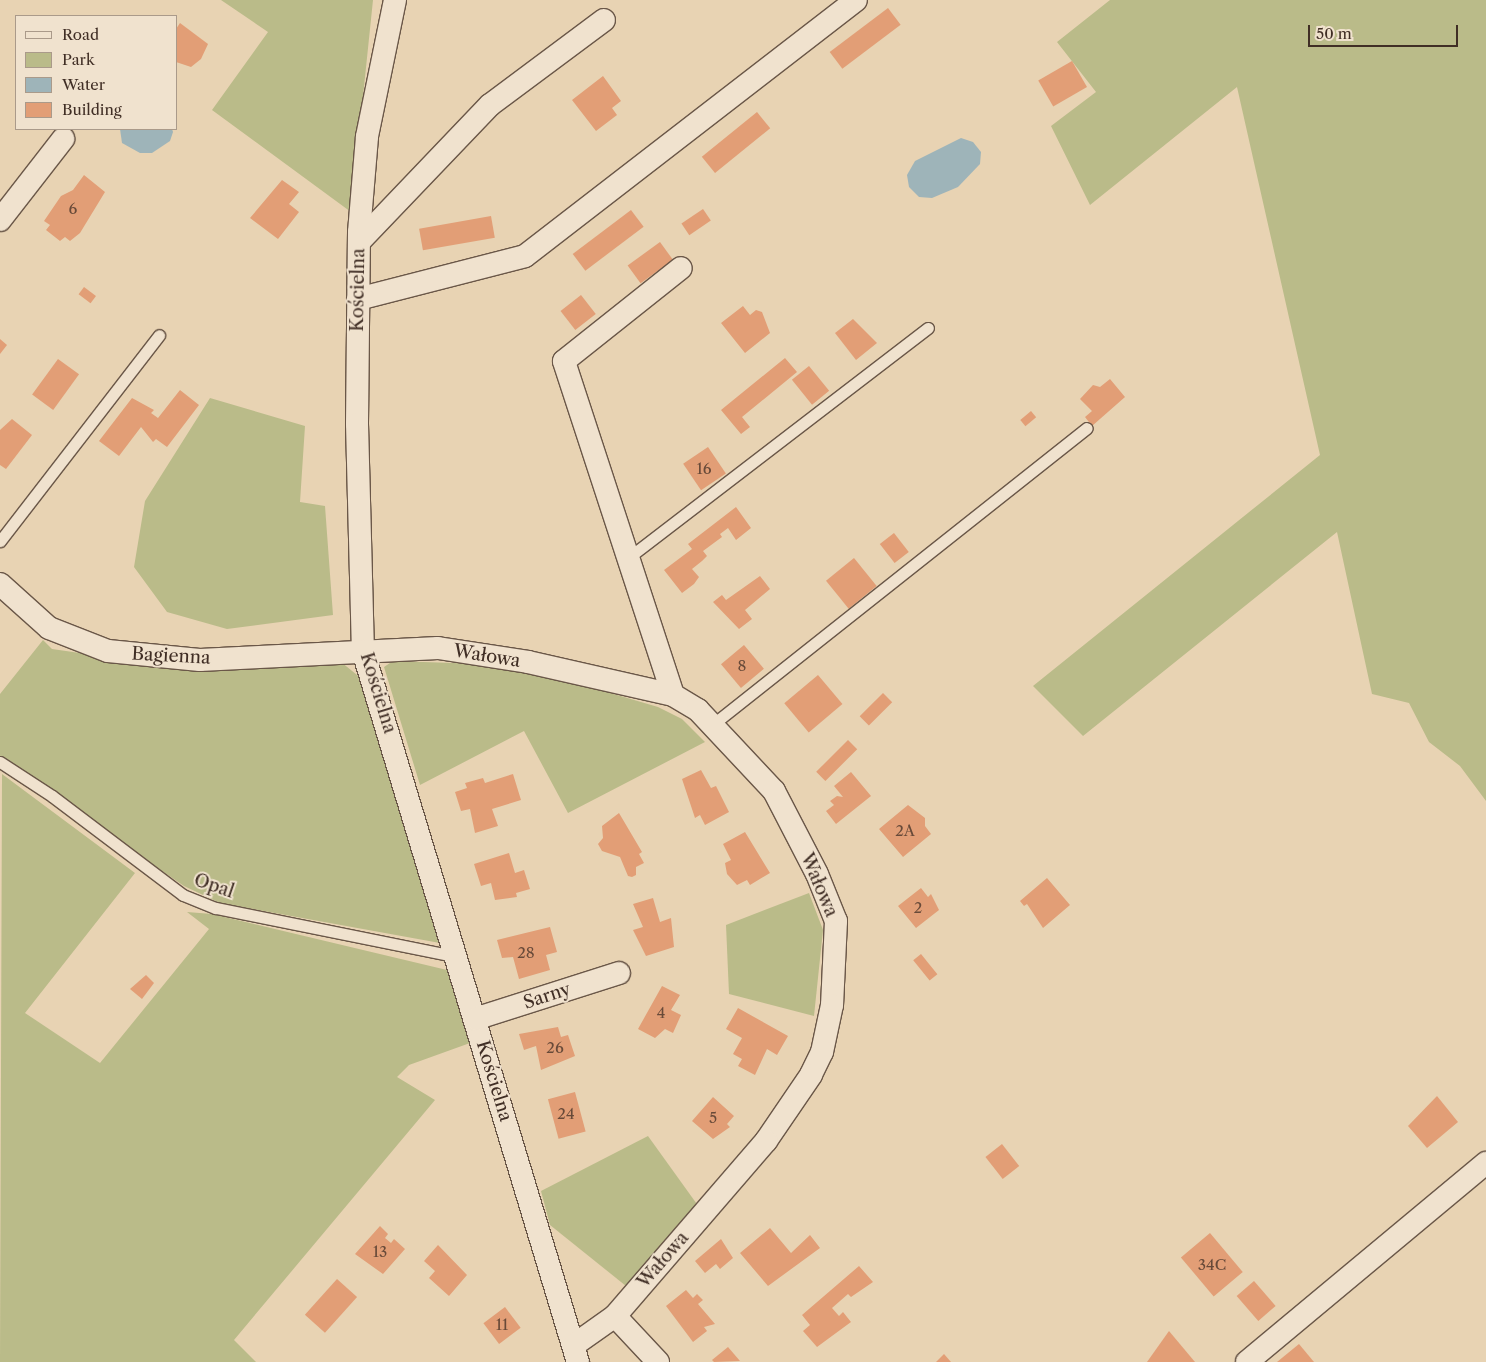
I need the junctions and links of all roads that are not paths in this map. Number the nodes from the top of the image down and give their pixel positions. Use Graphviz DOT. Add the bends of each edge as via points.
graph roads {
  1 [pos="395,0"];
  2 [pos="856,0"];
  3 [pos="604,20"];
  4 [pos="63,139"];
  5 [pos="0,220"];
  6 [pos="359,242"];
  7 [pos="681,268"];
  8 [pos="358,299"];
  9 [pos="928,328"];
  10 [pos="159,335"];
  11 [pos="1087,428"];
  12 [pos="0,541"];
  13 [pos="628,558"];
  14 [pos="0,584"];
  15 [pos="364,651"];
  16 [pos="673,695"];
  17 [pos="712,725"];
  18 [pos="0,762"];
  19 [pos="455,956"];
  20 [pos="619,973"];
  21 [pos="475,1019"];
  22 [pos="1486,1164"];
  23 [pos="615,1316"];
  24 [pos="576,1353"];
  25 [pos="658,1362"];
  26 [pos="1247,1362"];
  1 -- 6 [label="street, Kościelna" via="367,137"];
  2 -- 8 [label="street" via="525,256"];
  3 -- 6 [label="street" via="490,104"];
  4 -- 5 [label="street"];
  6 -- 8 [label="street, Kościelna"];
  7 -- 13 [label="street" via="564,361"];
  8 -- 15 [label="street, Kościelna" via="357,433"];
  9 -- 13 [label="lane"];
  10 -- 12 [label="lane"];
  11 -- 17 [label="lane"];
  13 -- 16 [label="street"];
  14 -- 15 [label="street, Bagienna" via="49,628 108,651 200,660"];
  15 -- 16 [label="street, Wałowa" via="438,648 479,653"];
  15 -- 19 [label="street, Kościelna"];
  16 -- 17 [label="street, Wałowa" via="698,710"];
  17 -- 23 [label="street, Wałowa" via="774,791 817,874 836,921 832,1005 822,1052 789,1109 766,1141"];
  18 -- 19 [label="lane, Opal" via="52,796 183,895 216,908"];
  19 -- 21 [label="street, Kościelna"];
  20 -- 21 [label="street, Sarny"];
  21 -- 24 [label="street, Kościelna"];
  22 -- 26 [label="street"];
  23 -- 24 [label="street, Wałowa"];
  23 -- 25 [label="street"];
}
